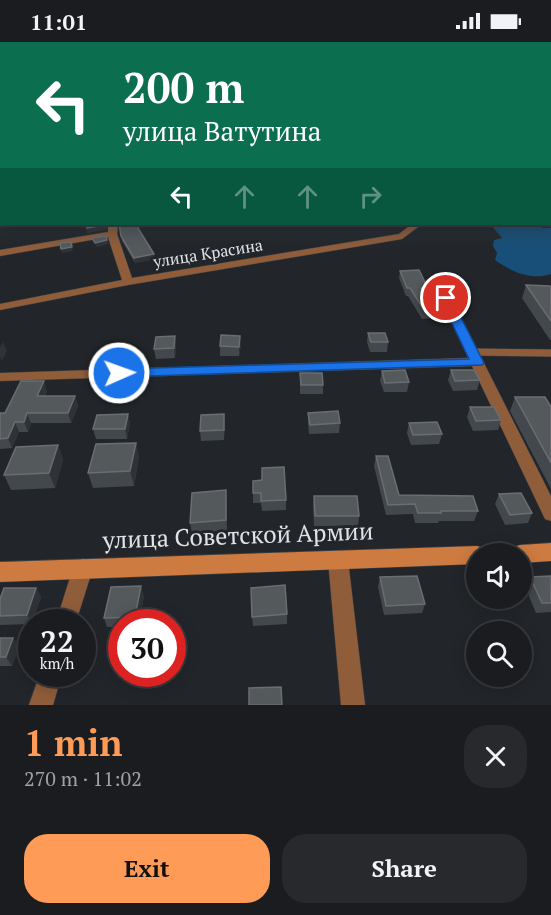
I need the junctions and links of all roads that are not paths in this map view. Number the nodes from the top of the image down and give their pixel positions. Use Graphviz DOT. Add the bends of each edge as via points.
graph roads {
  1 [pos="416,225"];
  2 [pos="113,229"];
  3 [pos="0,253"];
  4 [pos="436,280"];
  5 [pos="128,282"];
  6 [pos="0,308"];
  7 [pos="551,353"];
  8 [pos="475,357"];
  9 [pos="0,376"];
  10 [pos="551,514"];
  11 [pos="551,552"];
  12 [pos="532,553"];
  13 [pos="466,555"];
  14 [pos="338,560"];
  15 [pos="83,568"];
  16 [pos="0,572"];
  17 [pos="70,609"];
  18 [pos="47,687"];
  19 [pos="42,705"];
  20 [pos="353,705"];
  1 -- 5 [label="street, улица Красина" via="402,236"];
  2 -- 3 [label="street"];
  2 -- 5 [label="street"];
  4 -- 8 [label="street"];
  5 -- 6 [label="street, улица Красина"];
  7 -- 8 [label="lane"];
  8 -- 9 [label="street"];
  8 -- 10 [label="street"];
  11 -- 12 [label="street"];
  13 -- 14 [label="street, улица Советской Армии"];
  14 -- 15 [label="street, улица Советской Армии"];
  14 -- 20 [label="street"];
  15 -- 16 [label="street, улица Советской Армии"];
  15 -- 17 [label="street"];
  18 -- 19 [label="street"];
}
